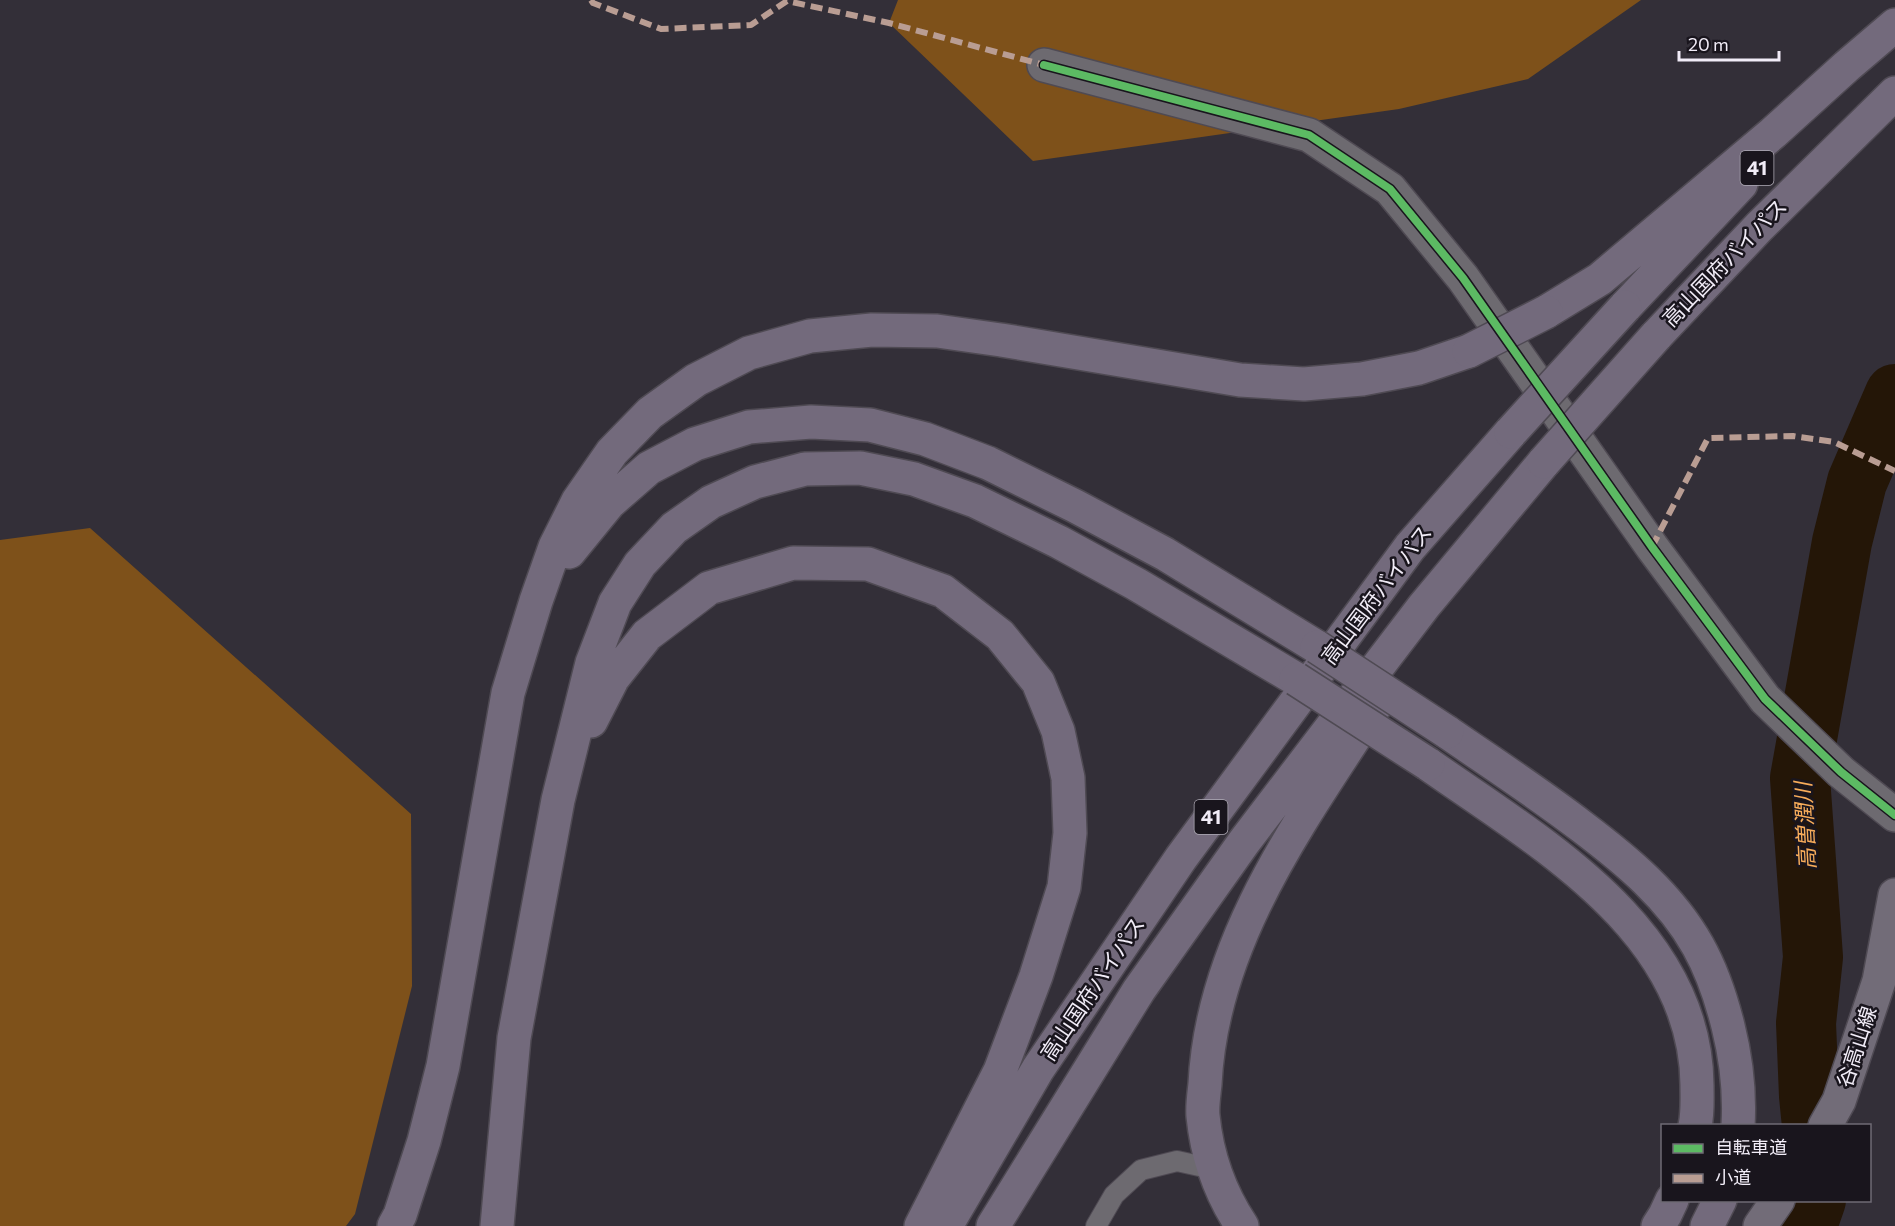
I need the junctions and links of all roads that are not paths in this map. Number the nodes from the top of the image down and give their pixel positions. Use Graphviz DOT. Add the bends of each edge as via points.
graph roads {
  1 [pos="1895,25"];
  2 [pos="1895,34"];
  3 [pos="1044,65"];
  4 [pos="1895,93"];
  5 [pos="1544,462"];
  6 [pos="536,601"];
  7 [pos="558,800"];
  8 [pos="1895,815"];
  9 [pos="1895,895"];
  10 [pos="1832,1113"];
  11 [pos="1695,1124"];
  12 [pos="1738,1124"];
  13 [pos="1213,1169"];
  14 [pos="1671,1202"];
  15 [pos="1719,1202"];
  16 [pos="1777,1202"];
  17 [pos="394,1226"];
  18 [pos="497,1226"];
  19 [pos="921,1226"];
  20 [pos="946,1226"];
  21 [pos="993,1226"];
  22 [pos="1096,1226"];
  23 [pos="1242,1226"];
  24 [pos="1658,1226"];
  25 [pos="1707,1226"];
  26 [pos="1761,1226"];
  1 -- 6 [label="highway, bridge" via="1600,279 1469,351 1419,368 1362,379 1304,384 1240,380 1001,340 937,332 872,330 810,336 749,353 696,380 650,413 612,452 579,501 555,547"];
  2 -- 20 [label="highway, 高山国府バイパス / 41, bridge" via="1725,199 1410,547 1180,858 1038,1069"];
  3 -- 8 [label="street" via="1309,135 1390,189 1463,278 1652,547 1765,699 1841,772"];
  4 -- 5 [label="highway, 高山国府バイパス / 41, bridge" via="1759,227"];
  5 -- 13 [label="highway" via="1408,656 1294,832 1259,895 1232,953 1213,1020 1203,1115"];
  5 -- 21 [label="highway, 高山国府バイパス / 41" via="1424,606 1244,842 1139,990"];
  6 -- 12 [label="highway, bridge" via="575,543 609,502 649,468 695,444 749,427 811,422 870,425 925,439 988,463 1165,554 1317,647 1544,798 1619,855 1666,901 1697,945 1720,994 1733,1046"];
  6 -- 17 [label="highway" via="508,693 443,1066 424,1141"];
  7 -- 11 [label="highway, bridge" via="592,663 615,603 640,564 674,528 711,502 755,482 805,469 860,468 914,478 975,501 1136,584 1296,679 1428,764 1548,849 1637,929 1666,972 1687,1017 1697,1063"];
  7 -- 18 [label="highway" via="514,1038"];
  7 -- 19 [label="highway" via="584,735 613,678 647,635 709,588 793,563 868,564 943,591 1000,635 1038,682 1058,732 1068,778 1070,833 1064,887 1000,1071"];
  9 -- 10 [label="main road, 谷高山線" via="1879,981"];
  13 -- 22 [label="lane" via="1177,1161 1141,1170 1114,1195"];
  13 -- 23 [label="highway"];
  14 -- 24 [label="highway"];
  15 -- 25 [label="highway"];
  16 -- 26 [label="main road"];
}
